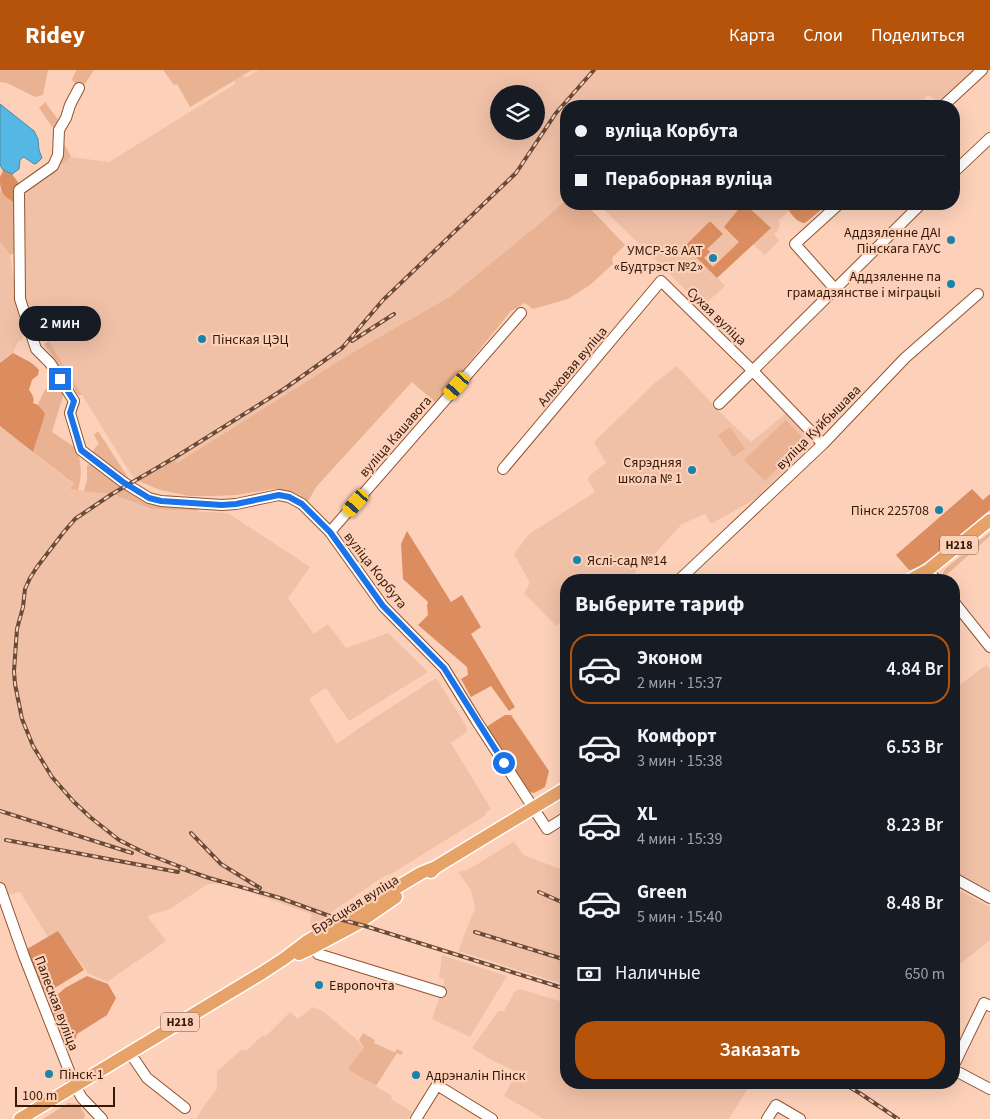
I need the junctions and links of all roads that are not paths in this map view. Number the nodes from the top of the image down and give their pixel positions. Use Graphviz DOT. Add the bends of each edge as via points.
graph roads {
  1 [pos="982,70"];
  2 [pos="79,88"];
  3 [pos="950,100"];
  4 [pos="990,138"];
  5 [pos="960,166"];
  6 [pos="832,210"];
  7 [pos="914,210"];
  8 [pos="661,281"];
  9 [pos="835,289"];
  10 [pos="978,294"];
  11 [pos="521,313"];
  12 [pos="753,371"];
  13 [pos="719,404"];
  14 [pos="823,444"];
  15 [pos="503,469"];
  16 [pos="990,520"];
  17 [pos="330,532"];
  18 [pos="685,574"];
  19 [pos="933,574"];
  20 [pos="960,610"];
  21 [pos="990,647"];
  22 [pos="560,792"];
  23 [pos="533,808"];
  24 [pos="560,821"];
  25 [pos="436,867"];
  26 [pos="960,881"];
  27 [pos="0,888"];
  28 [pos="990,898"];
  29 [pos="2,903"];
  30 [pos="314,947"];
  31 [pos="285,958"];
  32 [pos="441,992"];
  33 [pos="990,1006"];
  34 [pos="130,1053"];
  35 [pos="960,1053"];
  36 [pos="960,1073"];
  37 [pos="75,1086"];
  38 [pos="990,1089"];
  39 [pos="185,1108"];
  40 [pos="20,1119"];
  41 [pos="102,1119"];
  42 [pos="416,1119"];
  43 [pos="492,1119"];
  44 [pos="767,1119"];
  45 [pos="800,1119"];
  1 -- 3 [label="street"];
  2 -- 17 [label="street, вуліца Корбута" via="59,130 58,155 53,166 19,190 20,299 36,349 50,363 74,401 70,413 81,450 149,498 222,505 287,496 302,504"];
  4 -- 5 [label="street"];
  6 -- 9 [label="street" via="795,244"];
  7 -- 9 [label="street"];
  8 -- 12 [label="street, Сухая вуліца"];
  8 -- 15 [label="street, Альховая вуліца"];
  9 -- 12 [label="street"];
  10 -- 14 [label="street, вуліца Куйбышава" via="905,358"];
  11 -- 17 [label="street, вуліца Кашавога"];
  12 -- 13 [label="street"];
  12 -- 14 [label="street, Сухая вуліца"];
  14 -- 18 [label="street, вуліца Куйбышава"];
  16 -- 19 [label="main road, Н218"];
  17 -- 23 [label="street, вуліца Корбута" via="383,606 444,668"];
  20 -- 21 [label="street"];
  22 -- 23 [label="main road, Брэсцкая вуліца / Н218"];
  23 -- 24 [label="street, вуліца Корбута" via="547,829"];
  23 -- 25 [label="main road, Брэсцкая вуліца / Н218"];
  25 -- 30 [label="main road, Брэсцкая вуліца / Н218" via="357,924"];
  25 -- 31 [label="main road, Брэсцкая вуліца / Н218" via="394,888"];
  26 -- 28 [label="street"];
  27 -- 29 [label="street, Палеская вуліца"];
  29 -- 37 [label="street, Палеская вуліца"];
  30 -- 31 [label="main road, Брэсцкая вуліца / Н218"];
  30 -- 32 [label="street" via="318,954"];
  31 -- 34 [label="main road, Брэсцкая вуліца / Н218"];
  33 -- 35 [label="street" via="984,1003"];
  34 -- 37 [label="main road, Брэсцкая вуліца / Н218"];
  34 -- 39 [label="street" via="147,1078"];
  36 -- 38 [label="street"];
  37 -- 40 [label="main road, Брэсцкая вуліца / Н218"];
  37 -- 41 [label="street, Палеская вуліца"];
  42 -- 43 [label="street" via="437,1085"];
  44 -- 45 [label="street" via="776,1105"];
}
